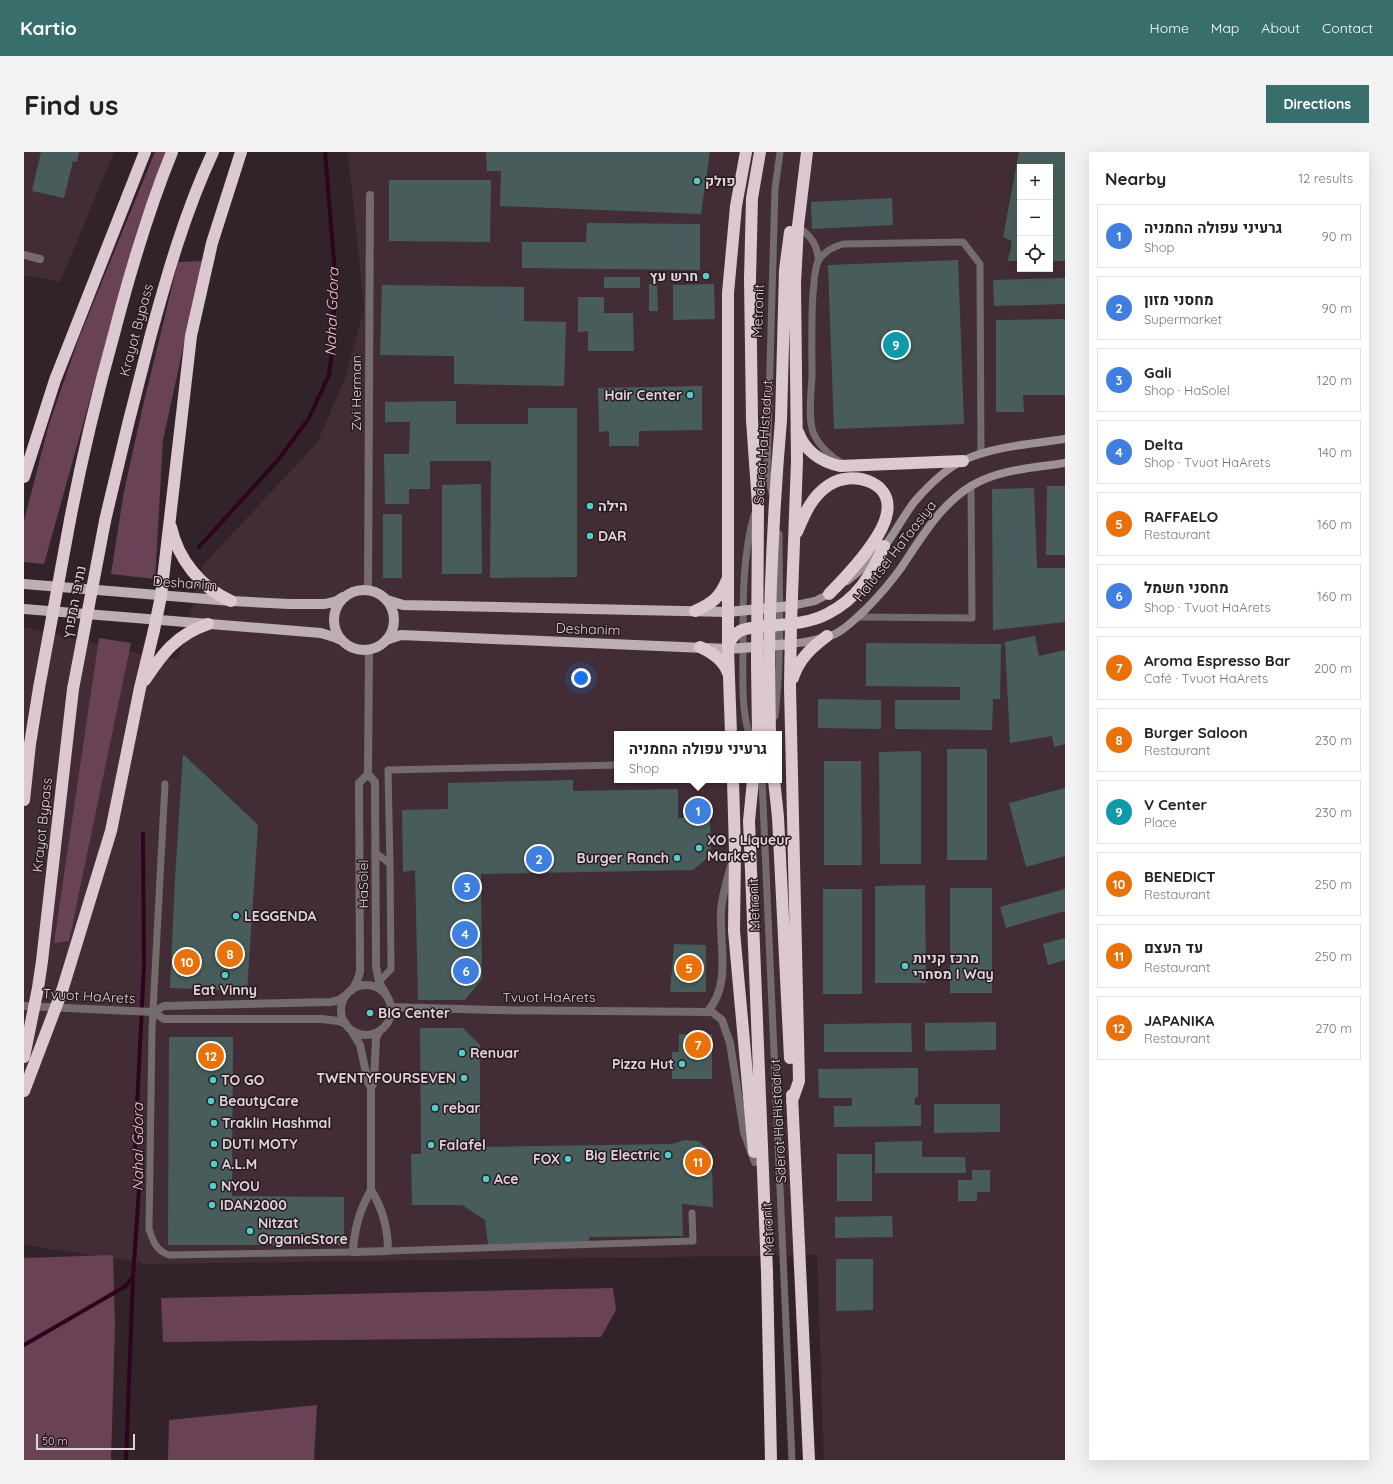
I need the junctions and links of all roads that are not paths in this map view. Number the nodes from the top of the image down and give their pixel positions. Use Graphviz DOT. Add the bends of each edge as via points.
graph roads {
  1 [pos="146,152"];
  2 [pos="172,152"];
  3 [pos="213,152"];
  4 [pos="241,152"];
  5 [pos="740,152"];
  6 [pos="746,152"];
  7 [pos="760,152"];
  8 [pos="780,152"];
  9 [pos="801,152"];
  10 [pos="807,152"];
  11 [pos="370,195"];
  12 [pos="798,226"];
  13 [pos="24,255"];
  14 [pos="40,259"];
  15 [pos="818,262"];
  16 [pos="727,399"];
  17 [pos="797,429"];
  18 [pos="1065,439"];
  19 [pos="32,452"];
  20 [pos="981,454"];
  21 [pos="963,461"];
  22 [pos="1065,463"];
  23 [pos="850,466"];
  24 [pos="24,468"];
  25 [pos="767,471"];
  26 [pos="24,477"];
  27 [pos="971,486"];
  28 [pos="70,520"];
  29 [pos="105,521"];
  30 [pos="170,521"];
  31 [pos="794,540"];
  32 [pos="884,546"];
  33 [pos="728,577"];
  34 [pos="24,584"];
  35 [pos="368,590"];
  36 [pos="828,594"];
  37 [pos="161,596"];
  38 [pos="344,597"];
  39 [pos="387,600"];
  40 [pos="231,601"];
  41 [pos="786,606"];
  42 [pos="24,609"];
  43 [pos="743,610"];
  44 [pos="695,611"];
  45 [pos="728,612"];
  46 [pos="858,617"];
  47 [pos="156,620"];
  48 [pos="208,624"];
  49 [pos="785,624"];
  50 [pos="743,630"];
  51 [pos="827,636"];
  52 [pos="340,640"];
  53 [pos="386,640"];
  54 [pos="785,645"];
  55 [pos="700,647"];
  56 [pos="743,648"];
  57 [pos="728,649"];
  58 [pos="368,650"];
  59 [pos="729,675"];
  60 [pos="790,687"];
  61 [pos="39,688"];
  62 [pos="140,688"];
  63 [pos="74,689"];
  64 [pos="731,731"];
  65 [pos="748,731"];
  66 [pos="758,731"];
  67 [pos="770,731"];
  68 [pos="770,731"];
  69 [pos="614,766"];
  70 [pos="368,774"];
  71 [pos="733,783"];
  72 [pos="753,783"];
  73 [pos="762,783"];
  74 [pos="774,783"];
  75 [pos="164,784"];
  76 [pos="24,800"];
  77 [pos="735,848"];
  78 [pos="376,852"];
  79 [pos="390,864"];
  80 [pos="380,982"];
  81 [pos="349,992"];
  82 [pos="386,994"];
  83 [pos="24,1006"];
  84 [pos="391,1007"];
  85 [pos="151,1012"];
  86 [pos="707,1012"];
  87 [pos="348,1027"];
  88 [pos="379,1032"];
  89 [pos="24,1057"];
  90 [pos="371,1088"];
  91 [pos="24,1091"];
  92 [pos="792,1101"];
  93 [pos="755,1162"];
  94 [pos="371,1190"];
  95 [pos="692,1213"];
  96 [pos="388,1251"];
  97 [pos="353,1252"];
  98 [pos="767,1272"];
  99 [pos="771,1460"];
  100 [pos="792,1460"];
  101 [pos="809,1460"];
  1 -- 19 [label="highway" via="54,380"];
  2 -- 28 [label="highway, Krayot Bypass" via="131,270 95,406"];
  3 -- 29 [label="highway, Krayot Bypass" via="184,222 165,280 129,414"];
  4 -- 30 [label="highway" via="212,243 191,336"];
  5 -- 16 [label="lane" via="730,209 723,295"];
  6 -- 16 [label="highway" via="736,206 728,293"];
  7 -- 66 [label="highway, Sderot HaHistadrut, bridge" via="752,198 750,279 752,420 758,505"];
  8 -- 25 [label="lane, Metronit" via="775,189"];
  9 -- 67 [label="highway, Sderot HaHistadrut, bridge" via="785,270 782,420 770,589"];
  10 -- 12 [label="highway"];
  11 -- 35 [label="street, Zvi Herman"];
  12 -- 15 [label="lane" via="816,245"];
  12 -- 17 [label="highway" via="795,284"];
  13 -- 14 [label="street"];
  15 -- 20 [label="lane" via="833,247 843,244 963,242 980,264"];
  15 -- 23 [label="lane" via="814,275 812,303 812,425 814,433 829,453"];
  16 -- 33 [label="highway"];
  17 -- 23 [label="highway" via="805,445 822,460"];
  17 -- 31 [label="highway"];
  18 -- 20 [label="street, Halutsei HaTaasiya"];
  19 -- 24 [label="highway"];
  19 -- 26 [label="highway"];
  20 -- 21 [label="street, Halutsei HaTaasiya"];
  21 -- 23 [label="highway"];
  21 -- 32 [label="street, Halutsei HaTaasiya" via="944,473 915,501"];
  22 -- 27 [label="street, Halutsei HaTaasiya" via="1002,473 987,477"];
  25 -- 41 [label="lane, Metronit" via="776,510"];
  25 -- 43 [label="lane, Metronit" via="752,519"];
  27 -- 46 [label="street, Halutsei HaTaasiya" via="939,513 886,588"];
  27 -- 46 [label="lane" via="972,618"];
  28 -- 61 [label="highway, נתיבי המפרץ, bridge"];
  29 -- 63 [label="highway, נתיבי המפרץ, bridge"];
  30 -- 37 [label="highway"];
  30 -- 40 [label="highway" via="179,551 191,569 212,591"];
  31 -- 36 [label="highway" via="810,504 830,484 844,478 854,478 877,485 884,491 888,505 885,522 863,556"];
  31 -- 41 [label="highway"];
  32 -- 36 [label="street, Halutsei HaTaasiya" via="856,574"];
  32 -- 49 [label="highway" via="872,572 854,595 814,620"];
  33 -- 44 [label="highway" via="717,597 707,606"];
  33 -- 45 [label="highway"];
  34 -- 37 [label="main road, Deshanim"];
  35 -- 38 [label="main road" via="359,590"];
  35 -- 39 [label="main road"];
  36 -- 41 [label="street, Halutsei HaTaasiya" via="809,603"];
  37 -- 40 [label="main road, Deshanim"];
  37 -- 47 [label="highway"];
  38 -- 40 [label="main road, Deshanim" via="325,604"];
  38 -- 52 [label="main road" via="338,604 333,619"];
  39 -- 44 [label="main road, Deshanim" via="403,605"];
  39 -- 53 [label="main road" via="394,618 392,632"];
  41 -- 43 [label="main road, Deshanim"];
  41 -- 49 [label="highway"];
  42 -- 47 [label="main road"];
  43 -- 45 [label="main road, Deshanim"];
  43 -- 50 [label="lane, Metronit"];
  44 -- 45 [label="main road, Deshanim"];
  45 -- 57 [label="highway"];
  46 -- 51 [label="street, Halutsei HaTaasiya"];
  47 -- 48 [label="main road"];
  47 -- 62 [label="highway"];
  48 -- 52 [label="main road" via="321,633"];
  48 -- 62 [label="highway" via="186,634 170,646"];
  49 -- 50 [label="highway"];
  49 -- 54 [label="highway"];
  50 -- 56 [label="lane, Metronit"];
  50 -- 57 [label="highway" via="730,640"];
  51 -- 54 [label="street, Halutsei HaTaasiya"];
  51 -- 60 [label="highway" via="804,656"];
  52 -- 58 [label="main road" via="350,647"];
  53 -- 55 [label="main road, Deshanim" via="401,635"];
  53 -- 58 [label="main road"];
  54 -- 56 [label="main road, Deshanim"];
  54 -- 60 [label="highway"];
  54 -- 68 [label="lane"];
  55 -- 57 [label="main road, Deshanim"];
  55 -- 59 [label="highway" via="722,662"];
  56 -- 57 [label="main road, Deshanim"];
  56 -- 65 [label="lane, Metronit" via="742,695"];
  57 -- 59 [label="highway"];
  58 -- 70 [label="street, HaSolel"];
  59 -- 64 [label="highway"];
  60 -- 92 [label="highway" via="799,1082"];
  61 -- 76 [label="highway, Krayot Bypass"];
  62 -- 91 [label="highway, bridge" via="110,831 62,991"];
  63 -- 89 [label="highway, Krayot Bypass, bridge" via="42,961"];
  69 -- 79 [label="lane" via="388,770"];
  70 -- 78 [label="street, HaSolel" via="375,782"];
  70 -- 81 [label="street, HaSolel" via="359,783 361,968 357,981"];
  71 -- 77 [label="highway"];
  72 -- 98 [label="highway, Sderot HaHistadrut" via="748,822"];
  73 -- 100 [label="lane, Metronit"];
  74 -- 92 [label="highway, Sderot HaHistadrut"];
  75 -- 85 [label="lane"];
  77 -- 86 [label="street" via="721,911 722,980 717,997"];
  77 -- 93 [label="highway" via="734,931"];
  78 -- 79 [label="lane"];
  78 -- 80 [label="street, HaSolel" via="376,966"];
  79 -- 80 [label="lane" via="391,969"];
  80 -- 82 [label="street, HaSolel"];
  81 -- 82 [label="street" via="367,985 374,986"];
  81 -- 85 [label="street, Tvuot HaArets" via="339,1000 331,1002 164,1006"];
  81 -- 87 [label="street" via="342,1010"];
  82 -- 84 [label="street"];
  83 -- 85 [label="street, Tvuot HaArets"];
  84 -- 86 [label="street, Tvuot HaArets"];
  84 -- 88 [label="street" via="389,1021"];
  85 -- 87 [label="street, Tvuot HaArets" via="164,1019 322,1018 339,1021"];
  85 -- 97 [label="lane" via="149,1229 156,1247 169,1256"];
  86 -- 93 [label="street" via="719,1016 725,1024 744,1132"];
  87 -- 88 [label="street" via="365,1035"];
  87 -- 90 [label="street" via="360,1045"];
  88 -- 90 [label="street" via="376,1038 374,1082"];
  90 -- 94 [label="street"];
  92 -- 101 [label="highway, Sderot HaHistadrut"];
  93 -- 98 [label="highway"];
  94 -- 96 [label="street" via="385,1220"];
  94 -- 97 [label="street" via="365,1199 357,1223"];
  95 -- 96 [label="lane" via="693,1241"];
  96 -- 97 [label="street"];
  98 -- 99 [label="highway, Sderot HaHistadrut"];
}
